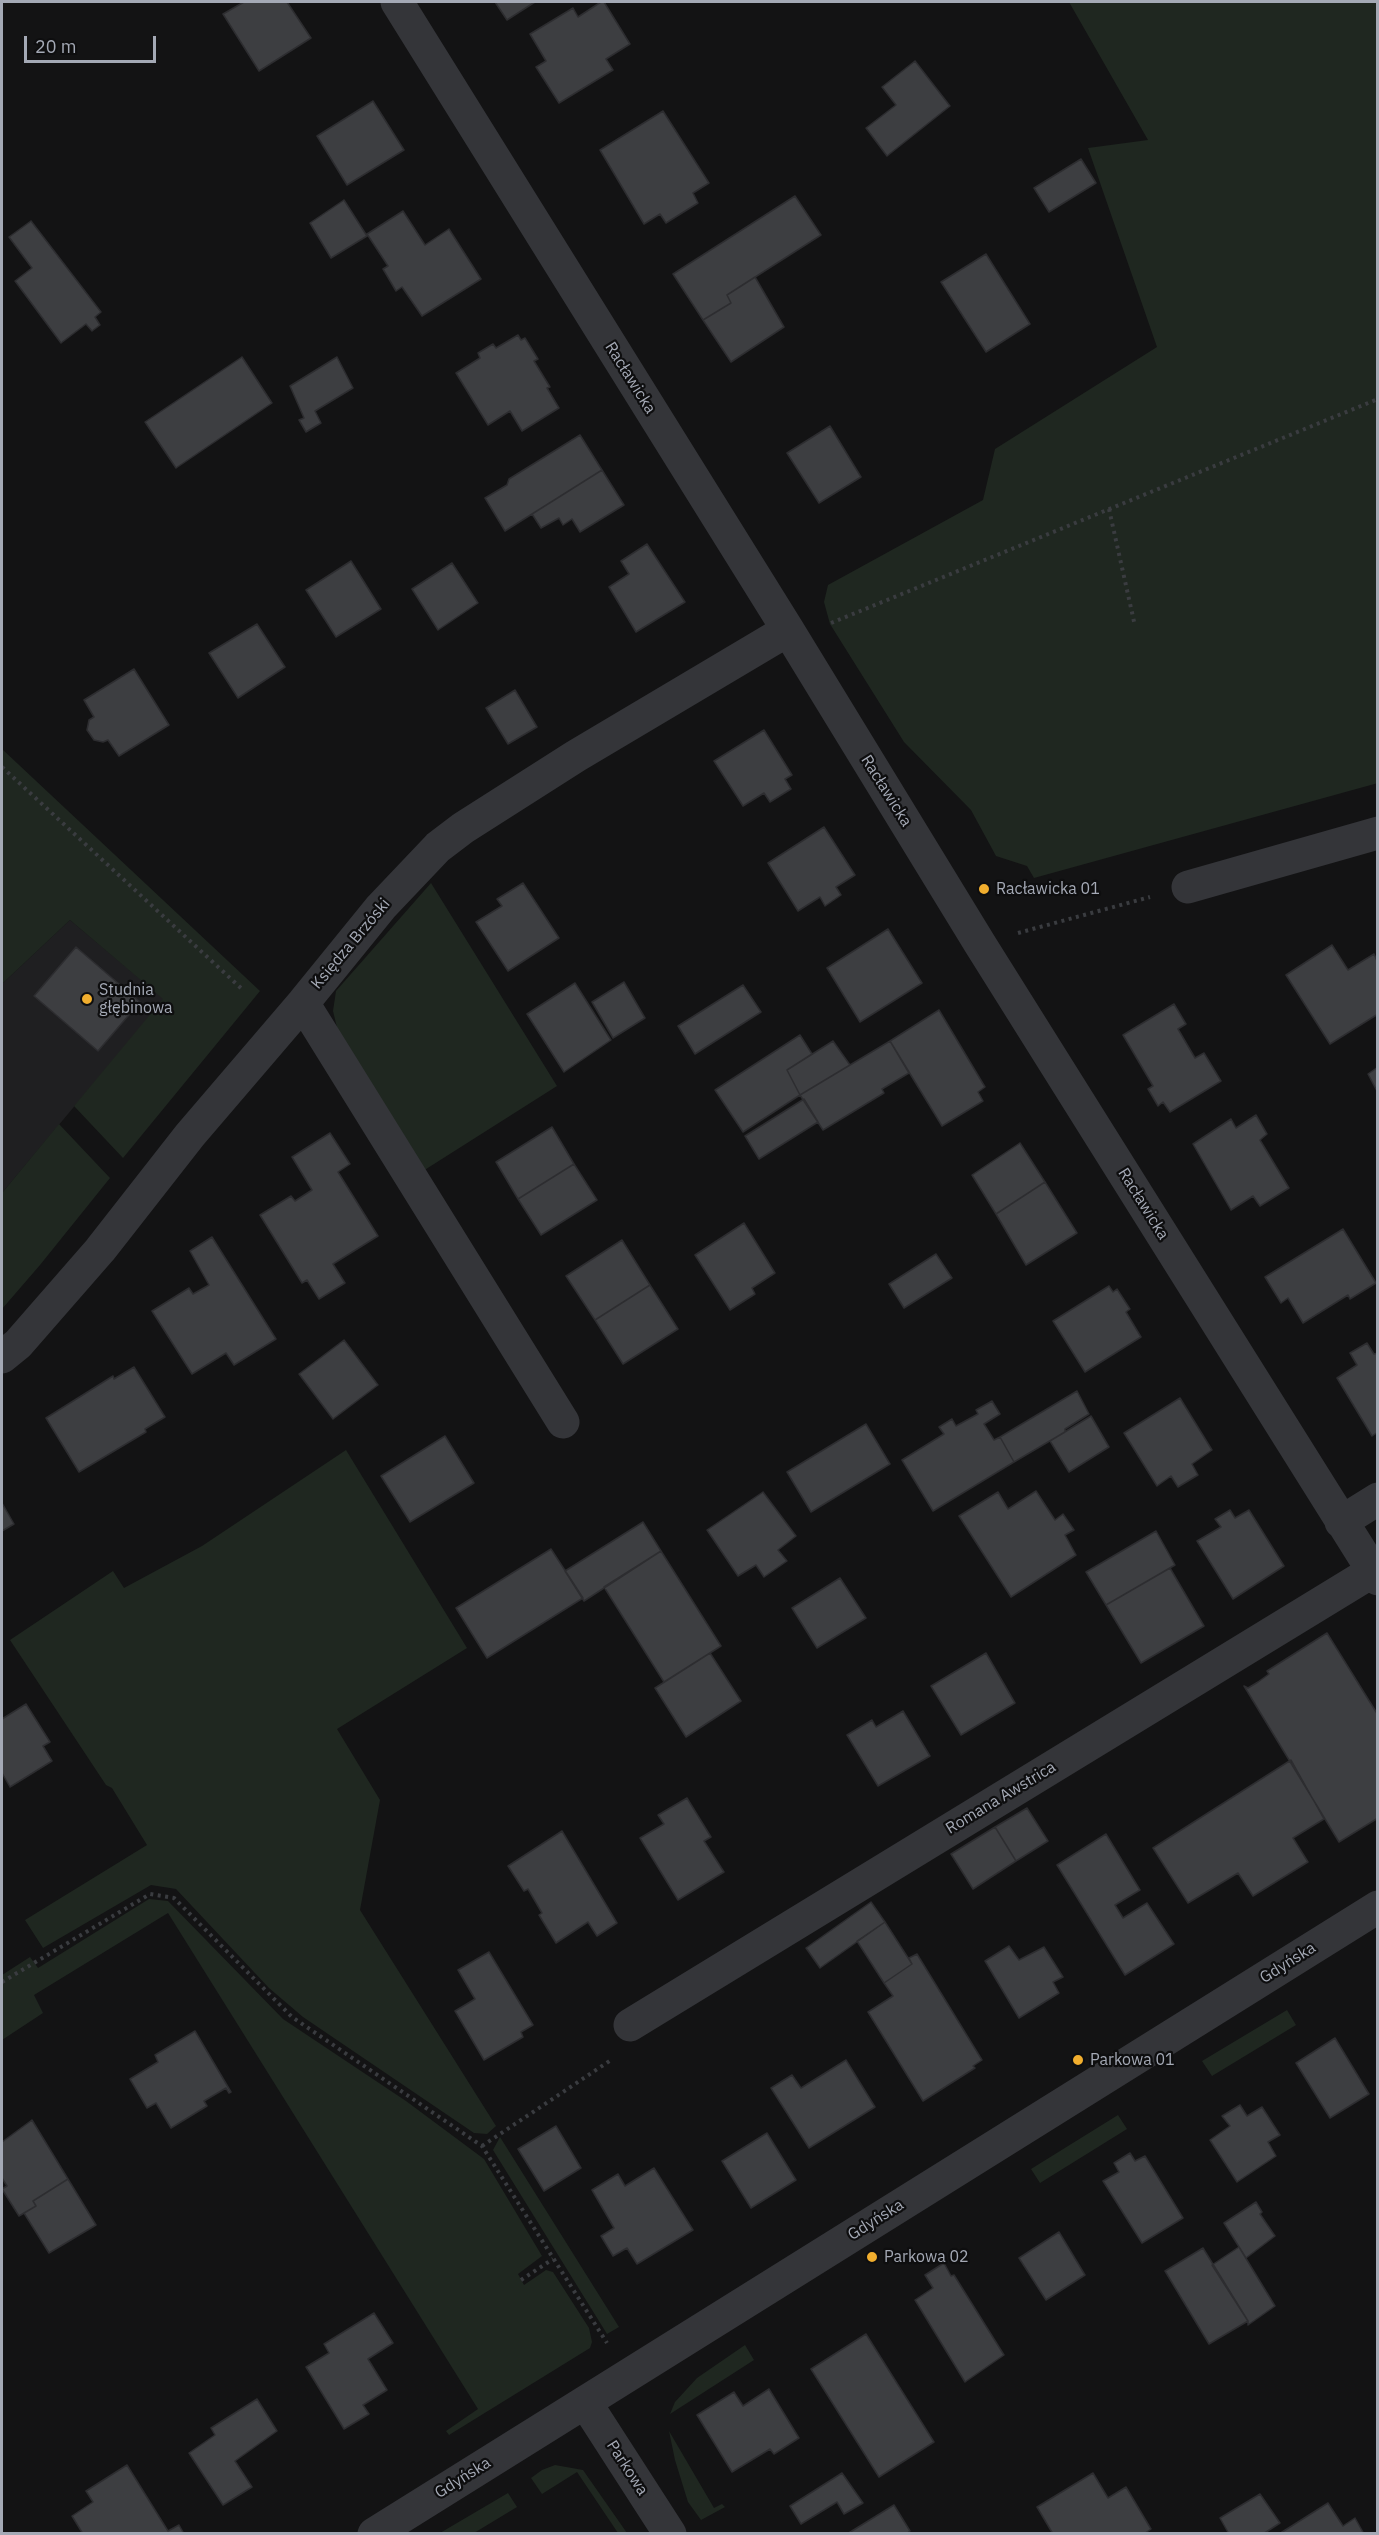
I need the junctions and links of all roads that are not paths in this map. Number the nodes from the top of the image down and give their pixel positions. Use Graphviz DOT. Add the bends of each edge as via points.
graph roads {
  1 [pos="397,2"];
  2 [pos="788,630"];
  3 [pos="1377,833"];
  4 [pos="1188,887"];
  5 [pos="303,1003"];
  6 [pos="2,1357"];
  7 [pos="562,1422"];
  8 [pos="1377,1499"];
  9 [pos="1341,1522"];
  10 [pos="1375,1575"];
  11 [pos="1377,1907"];
  12 [pos="630,2025"];
  13 [pos="585,2402"];
  14 [pos="374,2534"];
  15 [pos="670,2534"];
  1 -- 2 [label="street, Racławicka"];
  2 -- 5 [label="street, Księdza Brzóski" via="576,756 451,837 381,907"];
  2 -- 9 [label="street, Racławicka"];
  3 -- 4 [label="street"];
  5 -- 6 [label="street, Księdza Brzóski" via="190,1135 100,1250 18,1344"];
  5 -- 7 [label="street"];
  8 -- 9 [label="street"];
  9 -- 10 [label="street, Racławicka"];
  10 -- 12 [label="street, Romana Awstrica"];
  11 -- 13 [label="street, Gdyńska"];
  13 -- 14 [label="street, Gdyńska"];
  13 -- 15 [label="street, Parkowa"];
}
